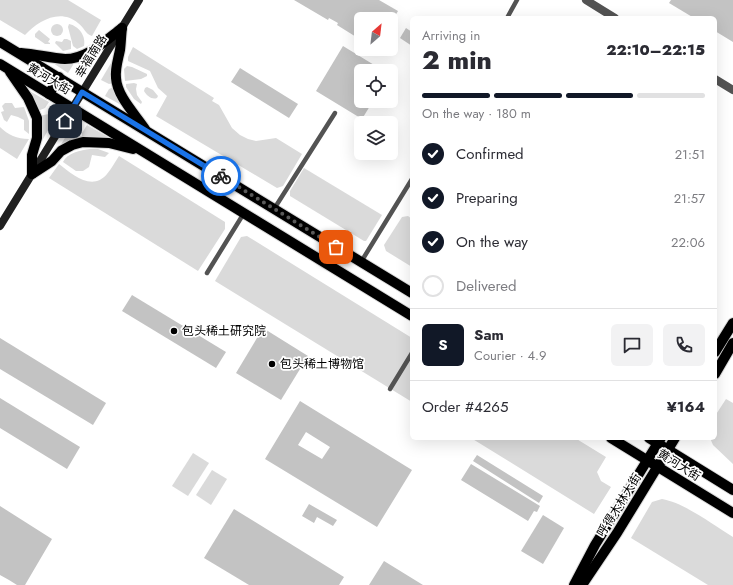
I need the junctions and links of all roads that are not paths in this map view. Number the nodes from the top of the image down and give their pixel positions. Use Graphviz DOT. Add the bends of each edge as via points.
graph roads {
  1 [pos="139,0"];
  2 [pos="517,0"];
  3 [pos="586,0"];
  4 [pos="508,16"];
  5 [pos="612,16"];
  6 [pos="122,28"];
  7 [pos="0,42"];
  8 [pos="18,52"];
  9 [pos="4,67"];
  10 [pos="59,77"];
  11 [pos="717,80"];
  12 [pos="733,90"];
  13 [pos="82,92"];
  14 [pos="48,94"];
  15 [pos="72,108"];
  16 [pos="334,114"];
  17 [pos="146,130"];
  18 [pos="142,151"];
  19 [pos="32,174"];
  20 [pos="410,182"];
  21 [pos="274,209"];
  22 [pos="244,213"];
  23 [pos="0,226"];
  24 [pos="361,262"];
  25 [pos="207,273"];
  26 [pos="410,292"];
  27 [pos="410,315"];
  28 [pos="733,323"];
  29 [pos="733,343"];
  30 [pos="717,349"];
  31 [pos="410,356"];
  32 [pos="717,371"];
  33 [pos="390,389"];
  34 [pos="614,440"];
  35 [pos="656,440"];
  36 [pos="674,440"];
  37 [pos="668,450"];
  38 [pos="647,460"];
  39 [pos="658,467"];
  40 [pos="733,490"];
  41 [pos="733,513"];
  42 [pos="574,585"];
  43 [pos="582,585"];
  1 -- 6 [label="main road, 幸福南路"];
  2 -- 4 [label="lane"];
  3 -- 5 [label="street"];
  6 -- 8 [label="main road" via="84,55 55,58"];
  6 -- 13 [label="main road, 幸福南路"];
  6 -- 17 [label="main road" via="116,82 124,99"];
  7 -- 8 [label="main road, 黄河大街"];
  8 -- 10 [label="main road, 黄河大街"];
  9 -- 14 [label="main road, 黄河大街"];
  9 -- 19 [label="main road" via="28,98 37,118"];
  10 -- 13 [label="main road, 黄河大街"];
  10 -- 14 [label="main road"];
  11 -- 12 [label="street"];
  13 -- 15 [label="main road, 幸福南路"];
  13 -- 17 [label="main road, 黄河大街"];
  14 -- 15 [label="main road, 黄河大街"];
  15 -- 18 [label="main road, 黄河大街"];
  15 -- 19 [label="main road, 幸福南路"];
  16 -- 21 [label="lane"];
  17 -- 21 [label="main road, 黄河大街"];
  18 -- 19 [label="main road" via="104,142 83,142 61,151 52,161"];
  18 -- 22 [label="main road, 黄河大街"];
  19 -- 23 [label="main road, 幸福南路"];
  20 -- 24 [label="lane"];
  21 -- 24 [label="main road, 黄河大街"];
  22 -- 25 [label="lane"];
  22 -- 27 [label="main road, 黄河大街"];
  24 -- 26 [label="main road, 黄河大街"];
  28 -- 30 [label="main road"];
  29 -- 32 [label="main road"];
  31 -- 33 [label="lane"];
  34 -- 38 [label="main road, 黄河大街"];
  35 -- 37 [label="main road, 黄河大街"];
  35 -- 38 [label="main road, 呼得木林大街"];
  36 -- 37 [label="main road, 呼得木林大街"];
  37 -- 39 [label="main road, 呼得木林大街"];
  37 -- 40 [label="main road, 黄河大街"];
  38 -- 39 [label="main road, 黄河大街"];
  38 -- 42 [label="main road, 呼得木林大街" via="595,545"];
  39 -- 41 [label="main road, 黄河大街"];
  39 -- 43 [label="main road, 呼得木林大街"];
}
